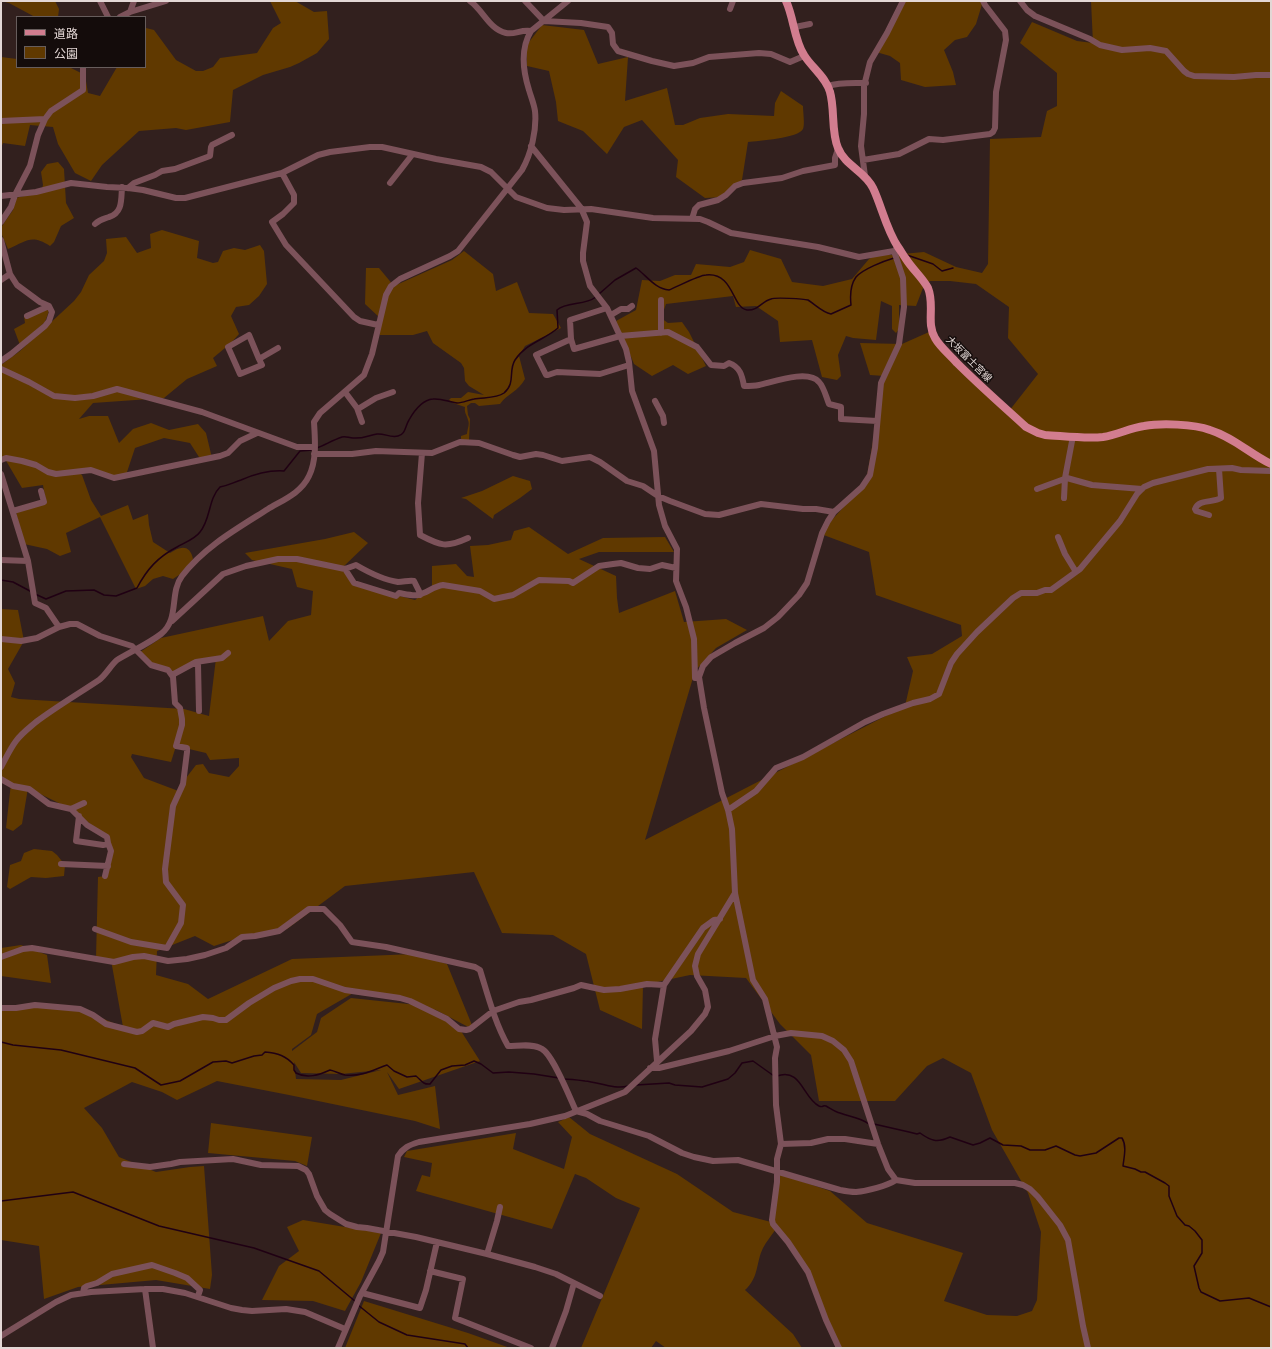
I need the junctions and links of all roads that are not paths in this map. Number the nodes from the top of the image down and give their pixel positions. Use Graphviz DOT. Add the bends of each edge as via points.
graph roads {
  1 [pos="100,1"];
  2 [pos="134,1"];
  3 [pos="166,1"];
  4 [pos="470,1"];
  5 [pos="525,1"];
  6 [pos="568,1"];
  7 [pos="733,1"];
  8 [pos="786,1"];
  9 [pos="903,1"];
  10 [pos="983,1"];
  11 [pos="1020,1"];
  12 [pos="730,9"];
  13 [pos="130,12"];
  14 [pos="108,16"];
  15 [pos="122,16"];
  16 [pos="544,20"];
  17 [pos="810,24"];
  18 [pos="795,27"];
  19 [pos="531,31"];
  20 [pos="804,56"];
  21 [pos="83,68"];
  22 [pos="1271,75"];
  23 [pos="866,83"];
  24 [pos="828,86"];
  25 [pos="45,119"];
  26 [pos="1,121"];
  27 [pos="232,135"];
  28 [pos="531,146"];
  29 [pos="838,149"];
  30 [pos="412,155"];
  31 [pos="863,160"];
  32 [pos="282,173"];
  33 [pos="865,176"];
  34 [pos="390,183"];
  35 [pos="125,187"];
  36 [pos="506,189"];
  37 [pos="15,195"];
  38 [pos="1,196"];
  39 [pos="581,208"];
  40 [pos="692,218"];
  41 [pos="1,222"];
  42 [pos="95,224"];
  43 [pos="1,240"];
  44 [pos="899,254"];
  45 [pos="10,274"];
  46 [pos="1,280"];
  47 [pos="661,300"];
  48 [pos="49,306"];
  49 [pos="632,306"];
  50 [pos="608,308"];
  51 [pos="27,316"];
  52 [pos="611,316"];
  53 [pos="378,325"];
  54 [pos="660,333"];
  55 [pos="620,336"];
  56 [pos="571,339"];
  57 [pos="278,348"];
  58 [pos="259,359"];
  59 [pos="1,361"];
  60 [pos="629,365"];
  61 [pos="1,369"];
  62 [pos="345,392"];
  63 [pos="393,392"];
  64 [pos="655,401"];
  65 [pos="358,409"];
  66 [pos="877,421"];
  67 [pos="362,422"];
  68 [pos="664,423"];
  69 [pos="257,433"];
  70 [pos="1073,436"];
  71 [pos="315,451"];
  72 [pos="422,453"];
  73 [pos="1,460"];
  74 [pos="1271,464"];
  75 [pos="1219,469"];
  76 [pos="1271,471"];
  77 [pos="1,474"];
  78 [pos="1065,478"];
  79 [pos="1037,489"];
  80 [pos="1142,489"];
  81 [pos="41,491"];
  82 [pos="658,496"];
  83 [pos="1064,498"];
  84 [pos="12,511"];
  85 [pos="834,512"];
  86 [pos="1209,515"];
  87 [pos="1058,537"];
  88 [pos="468,538"];
  89 [pos="1,560"];
  90 [pos="28,561"];
  91 [pos="676,568"];
  92 [pos="345,569"];
  93 [pos="1076,572"];
  94 [pos="420,595"];
  95 [pos="172,621"];
  96 [pos="59,627"];
  97 [pos="1,639"];
  98 [pos="136,650"];
  99 [pos="228,653"];
  100 [pos="196,662"];
  101 [pos="172,675"];
  102 [pos="699,677"];
  103 [pos="199,711"];
  104 [pos="1,767"];
  105 [pos="1,779"];
  106 [pos="84,803"];
  107 [pos="71,809"];
  108 [pos="728,810"];
  109 [pos="79,816"];
  110 [pos="108,844"];
  111 [pos="61,864"];
  112 [pos="108,866"];
  113 [pos="105,876"];
  114 [pos="735,894"];
  115 [pos="720,919"];
  116 [pos="95,928"];
  117 [pos="167,948"];
  118 [pos="1,957"];
  119 [pos="164,959"];
  120 [pos="664,985"];
  121 [pos="1,1008"];
  122 [pos="493,1011"];
  123 [pos="775,1036"];
  124 [pos="657,1061"];
  125 [pos="650,1068"];
  126 [pos="576,1111"];
  127 [pos="781,1144"];
  128 [pos="878,1144"];
  129 [pos="124,1164"];
  130 [pos="777,1173"];
  131 [pos="896,1180"];
  132 [pos="500,1207"];
  133 [pos="386,1231"];
  134 [pos="437,1242"];
  135 [pos="487,1254"];
  136 [pos="430,1271"];
  137 [pos="574,1283"];
  138 [pos="145,1289"];
  139 [pos="83,1293"];
  140 [pos="361,1295"];
  141 [pos="198,1296"];
  142 [pos="600,1296"];
  143 [pos="345,1329"];
  144 [pos="1,1336"];
  145 [pos="153,1348"];
  146 [pos="338,1348"];
  147 [pos="530,1348"];
  148 [pos="552,1348"];
  149 [pos="839,1348"];
  150 [pos="1088,1348"];
  1 -- 14 [label="street"];
  2 -- 13 [label="street"];
  3 -- 13 [label="street"];
  4 -- 19 [label="street" via="497,30 508,34"];
  5 -- 16 [label="street"];
  6 -- 16 [label="street"];
  7 -- 12 [label="street"];
  8 -- 18 [label="main road, 大坂富士宮線"];
  9 -- 23 [label="street" via="870,62"];
  10 -- 31 [label="street" via="1005,31 1006,40 996,92 993,132 928,140 899,154"];
  11 -- 22 [label="street" via="1035,16 1100,45 1122,50 1150,48 1166,51 1184,71 1194,76"];
  13 -- 15 [label="street"];
  16 -- 19 [label="street"];
  16 -- 20 [label="street" via="608,27 618,51 674,66 735,54 771,54 790,62"];
  17 -- 18 [label="street"];
  18 -- 20 [label="main road, 大坂富士宮線"];
  19 -- 28 [label="street" via="527,37 523,63 534,109"];
  20 -- 24 [label="main road, 大坂富士宮線"];
  21 -- 25 [label="street" via="83,90 51,111"];
  23 -- 24 [label="street" via="836,83"];
  23 -- 31 [label="street" via="860,146"];
  24 -- 29 [label="main road, 大坂富士宮線"];
  25 -- 26 [label="street"];
  25 -- 37 [label="street" via="30,166"];
  27 -- 35 [label="street" via="212,145 210,156 162,171"];
  28 -- 36 [label="street" via="529,158"];
  28 -- 39 [label="street"];
  29 -- 33 [label="main road, 大坂富士宮線" via="848,163"];
  29 -- 40 [label="street" via="835,165 734,186 718,200 699,205"];
  30 -- 32 [label="street" via="376,147 330,152 318,155"];
  30 -- 34 [label="street"];
  30 -- 36 [label="street" via="481,167 491,172"];
  31 -- 33 [label="street"];
  32 -- 35 [label="street" via="185,198"];
  32 -- 53 [label="street" via="295,198 292,206 272,222 282,239 354,317"];
  33 -- 44 [label="main road, 大坂富士宮線" via="873,188"];
  35 -- 37 [label="street" via="71,182"];
  35 -- 42 [label="street" via="117,213 101,218"];
  36 -- 39 [label="street" via="522,200 547,208"];
  36 -- 53 [label="street" via="458,251 394,283 386,295"];
  37 -- 38 [label="street"];
  37 -- 41 [label="street"];
  39 -- 40 [label="street" via="653,218"];
  39 -- 50 [label="street" via="587,222 583,261 588,281"];
  40 -- 44 [label="street" via="708,222 731,233 818,247 858,257"];
  43 -- 45 [label="street"];
  44 -- 66 [label="street" via="903,278 902,325 899,344 881,383"];
  44 -- 70 [label="main road, 大坂富士宮線" via="928,290 931,305 930,327 943,348 1026,427 1046,435"];
  45 -- 46 [label="street"];
  45 -- 48 [label="street" via="17,286"];
  47 -- 54 [label="street"];
  48 -- 51 [label="street"];
  48 -- 59 [label="street" via="52,312 49,321"];
  49 -- 52 [label="street" via="621,309"];
  50 -- 52 [label="street"];
  50 -- 56 [label="street" via="570,320"];
  52 -- 55 [label="street"];
  53 -- 62 [label="street" via="372,354 364,375"];
  54 -- 55 [label="street"];
  54 -- 66 [label="street" via="668,332 697,347 711,365 734,365 740,370 744,386 798,376 815,379 820,382 829,404 841,407 841,419"];
  55 -- 56 [label="street" via="574,349"];
  55 -- 60 [label="street"];
  56 -- 60 [label="street" via="536,355 546,375 557,372 600,374"];
  57 -- 58 [label="street"];
  58 -- 58 [label="street" via="249,336 228,347 240,374 262,365"];
  60 -- 82 [label="street" via="632,391 654,451"];
  61 -- 69 [label="street" via="54,396 75,398 117,389 202,412"];
  62 -- 65 [label="street"];
  62 -- 71 [label="street" via="320,413 314,422"];
  63 -- 65 [label="street" via="376,398"];
  64 -- 68 [label="street"];
  65 -- 67 [label="street"];
  66 -- 85 [label="street" via="870,474 862,487"];
  69 -- 71 [label="street"];
  69 -- 73 [label="street" via="240,441 228,453 220,456 114,478 91,470 56,474 22,461 6,458"];
  70 -- 74 [label="main road, 大坂富士宮線" via="1102,437 1143,426 1164,424 1195,427 1219,433"];
  70 -- 78 [label="street"];
  71 -- 72 [label="street" via="352,454 376,451"];
  71 -- 95 [label="street" via="310,475 301,488 212,546 183,575 176,588"];
  72 -- 82 [label="street" via="432,453 460,442 479,443 520,457 536,454 562,461 590,457 620,478 643,486"];
  72 -- 88 [label="street" via="418,503 420,535 448,545"];
  75 -- 76 [label="street"];
  75 -- 80 [label="street" via="1178,476"];
  75 -- 86 [label="street" via="1221,498 1212,502 1201,502 1195,509"];
  77 -- 84 [label="street"];
  78 -- 79 [label="street"];
  78 -- 80 [label="street" via="1092,484"];
  78 -- 83 [label="street"];
  80 -- 93 [label="street" via="1097,550"];
  81 -- 84 [label="street" via="44,502"];
  82 -- 85 [label="street" via="705,514 719,515 761,504"];
  82 -- 91 [label="street" via="665,526 676,549"];
  84 -- 90 [label="street"];
  85 -- 102 [label="street" via="822,532 807,583 800,595 764,628 711,657 703,666"];
  87 -- 93 [label="street"];
  89 -- 90 [label="street"];
  90 -- 96 [label="street" via="35,603 46,608"];
  91 -- 94 [label="street" via="662,565 650,569 638,568 621,563 600,566 574,583 539,580 513,595 494,599 480,591 443,585"];
  91 -- 102 [label="street" via="676,581 694,639 695,678"];
  92 -- 94 [label="street" via="357,585 396,596 399,593"];
  92 -- 94 [label="street" via="356,565 387,579 414,581"];
  92 -- 95 [label="street" via="291,559 246,566 223,574"];
  93 -- 108 [label="street" via="1052,590 1037,593 1021,592 1012,598 957,654 939,694 865,722 803,757 776,768 756,791"];
  95 -- 98 [label="street" via="161,634"];
  96 -- 97 [label="street" via="37,638 21,641"];
  96 -- 98 [label="street" via="77,624 100,636 132,646"];
  98 -- 101 [label="street" via="151,665 168,670"];
  98 -- 104 [label="street" via="116,661 100,679 24,732"];
  99 -- 100 [label="street" via="222,658"];
  100 -- 101 [label="street"];
  100 -- 103 [label="street"];
  101 -- 117 [label="street" via="175,703 180,710 182,725 176,746 187,748 187,752 183,784 173,806 165,869 166,882 183,905 181,923"];
  102 -- 108 [label="street" via="721,789"];
  105 -- 107 [label="street" via="13,786 29,789 49,804"];
  106 -- 107 [label="street"];
  107 -- 109 [label="street"];
  108 -- 114 [label="street" via="732,829"];
  109 -- 110 [label="street" via="87,825 107,837"];
  109 -- 110 [label="street" via="76,841"];
  110 -- 112 [label="street" via="111,851"];
  111 -- 112 [label="street"];
  112 -- 113 [label="street"];
  114 -- 115 [label="street"];
  114 -- 123 [label="street" via="753,980 765,998"];
  115 -- 120 [label="street" via="703,928"];
  115 -- 124 [label="street" via="698,954 695,966 705,990 708,1007 705,1014 691,1031"];
  116 -- 117 [label="street" via="130,942"];
  117 -- 119 [label="street"];
  118 -- 119 [label="street" via="23,948 32,948 114,962 144,956"];
  119 -- 122 [label="street" via="168,961 205,956 226,948 242,937 279,931 309,909 324,909 352,942 386,947 480,970"];
  120 -- 122 [label="street" via="647,984 604,990 581,985"];
  120 -- 124 [label="street" via="655,1039"];
  121 -- 122 [label="street" via="35,1004 80,1009 106,1024 137,1032 153,1023 168,1027 203,1017 226,1020 274,988 291,981 313,979 345,990 410,1001 448,1019 459,1029 470,1029"];
  122 -- 126 [label="street" via="508,1046 535,1046 547,1054"];
  123 -- 125 [label="street" via="730,1051"];
  123 -- 127 [label="street" via="776,1105"];
  123 -- 128 [label="street" via="800,1033 822,1036 844,1050 851,1062"];
  124 -- 125 [label="street"];
  125 -- 126 [label="street" via="626,1092"];
  126 -- 130 [label="street" via="649,1136 694,1157 713,1161 738,1160"];
  126 -- 133 [label="street" via="530,1124 419,1142 406,1147 398,1156"];
  127 -- 128 [label="street" via="844,1139"];
  127 -- 130 [label="street"];
  128 -- 131 [label="street" via="888,1169"];
  129 -- 133 [label="street" via="150,1167 180,1162 233,1159 261,1165 298,1166 309,1174 322,1205 330,1214 352,1226"];
  130 -- 131 [label="street" via="854,1192 890,1184"];
  130 -- 149 [label="street" via="773,1224 808,1272"];
  131 -- 150 [label="street" via="915,1183 1016,1184 1030,1189 1068,1240"];
  132 -- 135 [label="street"];
  133 -- 134 [label="street"];
  133 -- 140 [label="street" via="383,1252"];
  134 -- 135 [label="street"];
  134 -- 136 [label="street"];
  135 -- 137 [label="street" via="556,1274"];
  136 -- 140 [label="street" via="420,1308"];
  136 -- 147 [label="street" via="463,1279 455,1318"];
  137 -- 142 [label="street"];
  137 -- 148 [label="street"];
  138 -- 139 [label="street"];
  138 -- 141 [label="street" via="172,1290"];
  138 -- 145 [label="street"];
  139 -- 141 [label="street" via="87,1286 112,1274 152,1266 187,1278 200,1290"];
  139 -- 144 [label="street" via="59,1300"];
  140 -- 143 [label="street"];
  141 -- 143 [label="street" via="242,1310 286,1309 305,1312"];
  143 -- 146 [label="street"];
}
